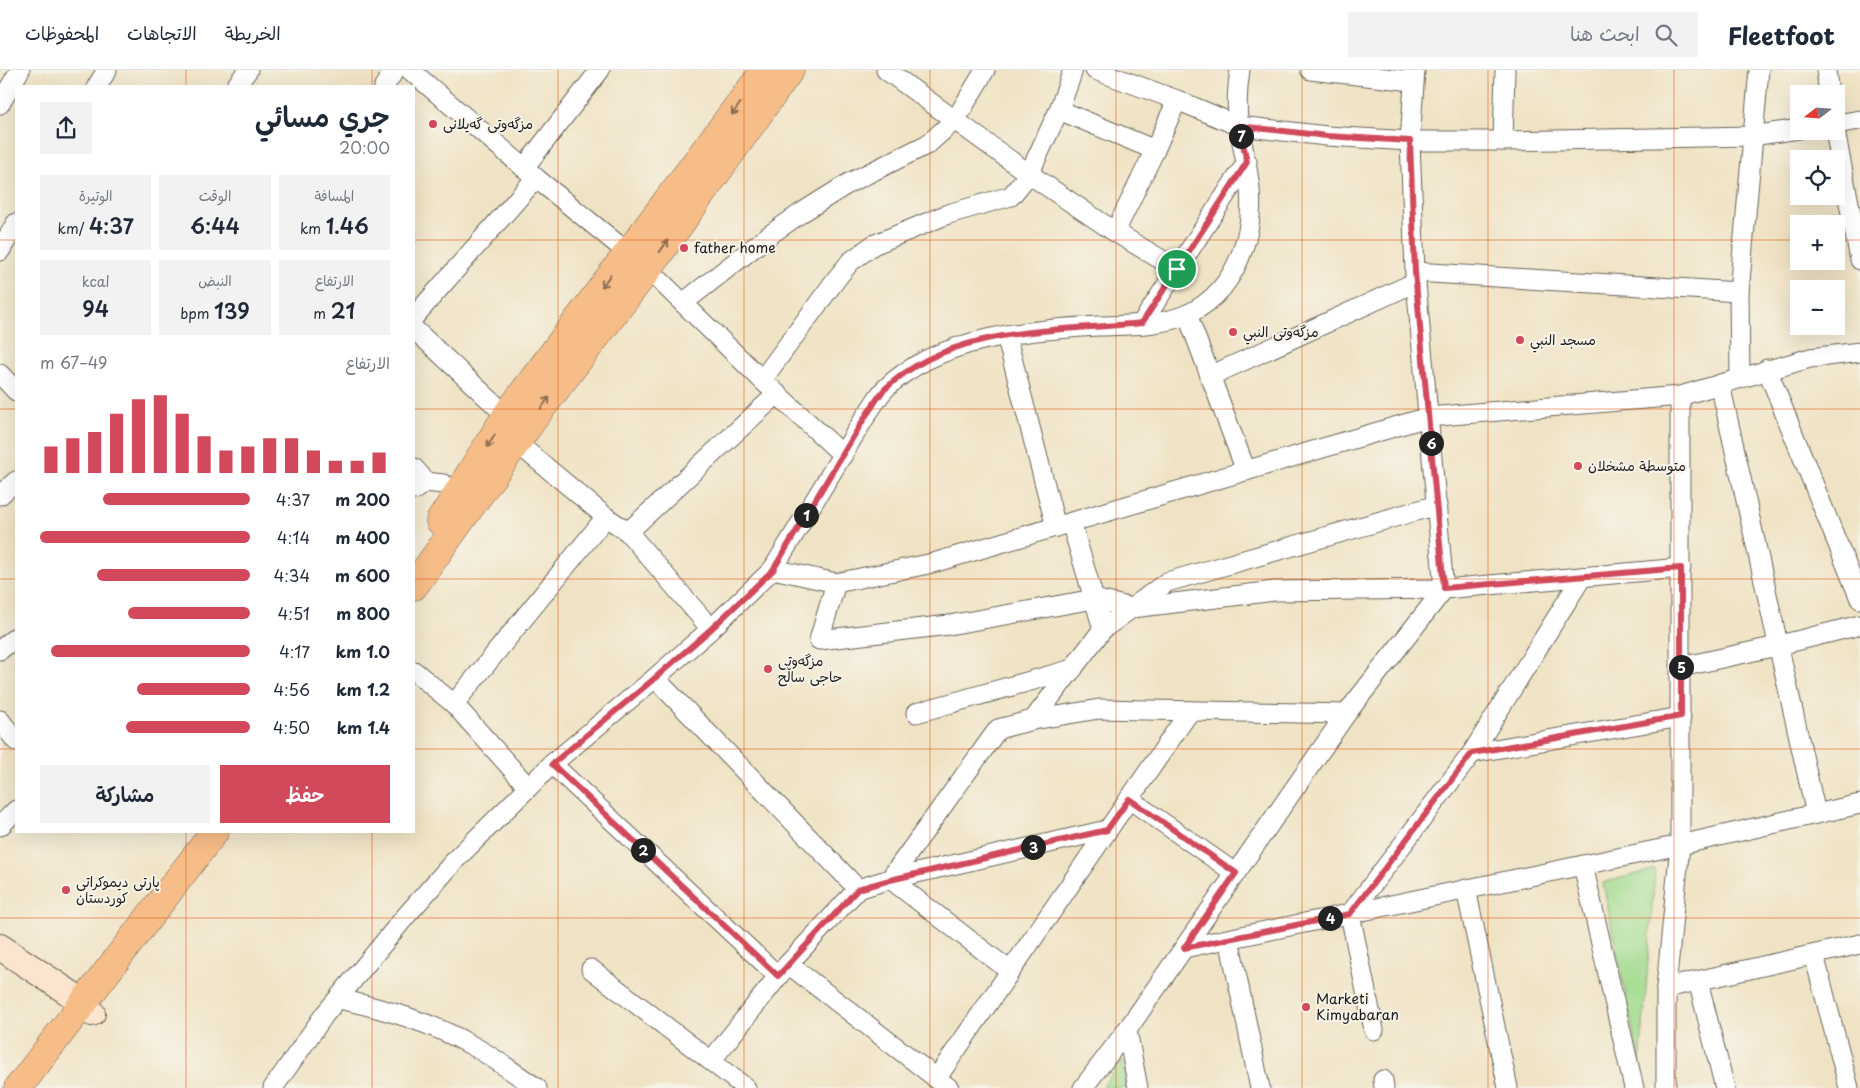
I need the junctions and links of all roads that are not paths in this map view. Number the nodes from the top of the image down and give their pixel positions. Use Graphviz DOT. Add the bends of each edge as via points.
graph roads {
  1 [pos="20,70"];
  2 [pos="106,70"];
  3 [pos="248,70"];
  4 [pos="395,70"];
  5 [pos="410,70"];
  6 [pos="600,70"];
  7 [pos="765,70"];
  8 [pos="790,70"];
  9 [pos="886,70"];
  10 [pos="985,70"];
  11 [pos="1073,70"];
  12 [pos="1095,70"];
  13 [pos="1240,70"];
  14 [pos="1310,70"];
  15 [pos="1505,70"];
  16 [pos="1759,70"];
  17 [pos="1826,70"];
  18 [pos="1414,76"];
  19 [pos="98,85"];
  20 [pos="237,85"];
  21 [pos="385,85"];
  22 [pos="1828,85"];
  23 [pos="1177,100"];
  24 [pos="0,104"];
  25 [pos="1059,110"];
  26 [pos="956,119"];
  27 [pos="1860,120"];
  28 [pos="1845,122"];
  29 [pos="1239,126"];
  30 [pos="1790,130"];
  31 [pos="1752,136"];
  32 [pos="1837,140"];
  33 [pos="1410,141"];
  34 [pos="1503,141"];
  35 [pos="1155,150"];
  36 [pos="1247,162"];
  37 [pos="530,173"];
  38 [pos="1029,174"];
  39 [pos="15,225"];
  40 [pos="1115,232"];
  41 [pos="0,250"];
  42 [pos="1860,260"];
  43 [pos="638,261"];
  44 [pos="1177,269"];
  45 [pos="1416,277"];
  46 [pos="1739,292"];
  47 [pos="683,303"];
  48 [pos="1187,314"];
  49 [pos="415,316"];
  50 [pos="1142,323"];
  51 [pos="415,330"];
  52 [pos="1006,335"];
  53 [pos="1860,352"];
  54 [pos="1767,369"];
  55 [pos="0,374"];
  56 [pos="1210,376"];
  57 [pos="1740,377"];
  58 [pos="762,380"];
  59 [pos="1720,384"];
  60 [pos="15,388"];
  61 [pos="777,394"];
  62 [pos="1680,396"];
  63 [pos="507,416"];
  64 [pos="1428,417"];
  65 [pos="517,443"];
  66 [pos="843,455"];
  67 [pos="1246,470"];
  68 [pos="418,480"];
  69 [pos="15,482"];
  70 [pos="0,495"];
  71 [pos="468,496"];
  72 [pos="1437,505"];
  73 [pos="606,517"];
  74 [pos="1064,524"];
  75 [pos="628,532"];
  76 [pos="415,561"];
  77 [pos="1681,568"];
  78 [pos="773,570"];
  79 [pos="1582,577"];
  80 [pos="836,583"];
  81 [pos="415,584"];
  82 [pos="1444,588"];
  83 [pos="1094,599"];
  84 [pos="1860,599"];
  85 [pos="1132,608"];
  86 [pos="1860,625"];
  87 [pos="711,629"];
  88 [pos="1103,629"];
  89 [pos="15,638"];
  90 [pos="1778,646"];
  91 [pos="0,650"];
  92 [pos="1681,667"];
  93 [pos="1072,669"];
  94 [pos="415,672"];
  95 [pos="655,678"];
  96 [pos="454,704"];
  97 [pos="1190,711"];
  98 [pos="916,713"];
  99 [pos="1346,714"];
  100 [pos="1681,716"];
  101 [pos="0,720"];
  102 [pos="1033,720"];
  103 [pos="15,740"];
  104 [pos="1472,753"];
  105 [pos="552,764"];
  106 [pos="528,787"];
  107 [pos="1129,799"];
  108 [pos="1860,804"];
  109 [pos="15,811"];
  110 [pos="1816,814"];
  111 [pos="0,826"];
  112 [pos="1107,830"];
  113 [pos="214,833"];
  114 [pos="227,833"];
  115 [pos="1680,845"];
  116 [pos="1582,865"];
  117 [pos="1236,873"];
  118 [pos="890,880"];
  119 [pos="858,889"];
  120 [pos="1466,889"];
  121 [pos="1350,914"];
  122 [pos="1229,939"];
  123 [pos="1860,944"];
  124 [pos="0,947"];
  125 [pos="1184,948"];
  126 [pos="1814,955"];
  127 [pos="591,969"];
  128 [pos="783,970"];
  129 [pos="1010,971"];
  130 [pos="1698,981"];
  131 [pos="1666,988"];
  132 [pos="339,999"];
  133 [pos="88,1008"];
  134 [pos="1127,1030"];
  135 [pos="1374,1030"];
  136 [pos="711,1061"];
  137 [pos="943,1083"];
  138 [pos="18,1088"];
  139 [pos="35,1088"];
  140 [pos="273,1088"];
  141 [pos="537,1088"];
  142 [pos="746,1088"];
  143 [pos="1083,1088"];
  144 [pos="1138,1088"];
  145 [pos="1260,1088"];
  146 [pos="1508,1088"];
  147 [pos="1634,1088"];
  148 [pos="1666,1088"];
  149 [pos="1725,1088"];
  150 [pos="1849,1088"];
  1 -- 24 [label="street"];
  2 -- 19 [label="street"];
  3 -- 20 [label="street"];
  4 -- 21 [label="street"];
  5 -- 37 [label="street"];
  6 -- 37 [label="street"];
  7 -- 43 [label="highway, one-way"];
  43 -- 8 [label="highway, one-way"];
  9 -- 26 [label="street"];
  10 -- 26 [label="street"];
  11 -- 25 [label="street"];
  12 -- 23 [label="street"];
  13 -- 29 [label="street"];
  14 -- 18 [label="street"];
  15 -- 34 [label="street"];
  16 -- 31 [label="street"];
  17 -- 22 [label="street"];
  18 -- 33 [label="street"];
  23 -- 29 [label="street"];
  23 -- 35 [label="street"];
  25 -- 35 [label="street"];
  25 -- 38 [label="street"];
  26 -- 38 [label="street"];
  26 -- 47 [label="street" via="928,144 849,183 801,213"];
  27 -- 28 [label="street"];
  29 -- 33 [label="street"];
  29 -- 36 [label="street"];
  30 -- 31 [label="street"];
  31 -- 34 [label="street"];
  31 -- 46 [label="street"];
  32 -- 42 [label="street"];
  33 -- 34 [label="street"];
  33 -- 45 [label="street"];
  35 -- 40 [label="street"];
  36 -- 44 [label="street"];
  36 -- 48 [label="street" via="1252,211 1238,261 1216,297"];
  37 -- 43 [label="street"];
  37 -- 49 [label="street"];
  38 -- 40 [label="street"];
  38 -- 58 [label="street" via="1010,196 948,214 891,236 861,252 837,278"];
  39 -- 41 [label="street"];
  40 -- 44 [label="street"];
  43 -- 47 [label="street"];
  43 -- 63 [label="highway, one-way"];
  65 -- 43 [label="highway, one-way"];
  44 -- 50 [label="street"];
  45 -- 46 [label="street"];
  45 -- 56 [label="street"];
  45 -- 64 [label="street"];
  46 -- 57 [label="street"];
  47 -- 58 [label="street"];
  48 -- 50 [label="street"];
  48 -- 56 [label="street"];
  50 -- 52 [label="street"];
  51 -- 63 [label="street"];
  52 -- 66 [label="street" via="938,354 908,370 884,390"];
  52 -- 74 [label="street"];
  53 -- 54 [label="street" via="1810,358"];
  54 -- 57 [label="street"];
  54 -- 84 [label="street"];
  55 -- 60 [label="street"];
  56 -- 67 [label="street"];
  57 -- 59 [label="street"];
  58 -- 61 [label="street"];
  59 -- 62 [label="street"];
  59 -- 90 [label="street"];
  61 -- 66 [label="street"];
  61 -- 75 [label="street"];
  62 -- 64 [label="street"];
  62 -- 77 [label="street"];
  63 -- 71 [label="highway, one-way"];
  64 -- 67 [label="street"];
  64 -- 72 [label="street"];
  65 -- 71 [label="highway"];
  65 -- 73 [label="street"];
  66 -- 78 [label="street"];
  67 -- 74 [label="street"];
  68 -- 71 [label="street" via="443,484"];
  69 -- 70 [label="street"];
  71 -- 76 [label="highway"];
  71 -- 81 [label="highway"];
  72 -- 82 [label="street"];
  72 -- 85 [label="street" via="1167,582"];
  73 -- 75 [label="street"];
  73 -- 96 [label="street"];
  74 -- 80 [label="street" via="933,563"];
  74 -- 83 [label="street"];
  75 -- 87 [label="street"];
  77 -- 79 [label="street"];
  77 -- 92 [label="street"];
  78 -- 80 [label="street"];
  78 -- 87 [label="street"];
  79 -- 82 [label="street"];
  79 -- 104 [label="street"];
  80 -- 83 [label="street" via="819,640 949,625"];
  82 -- 85 [label="street" via="1275,591"];
  82 -- 99 [label="street"];
  83 -- 85 [label="street"];
  83 -- 88 [label="street"];
  85 -- 88 [label="street"];
  86 -- 90 [label="street"];
  87 -- 95 [label="street"];
  88 -- 93 [label="street"];
  89 -- 91 [label="street"];
  90 -- 92 [label="street"];
  90 -- 110 [label="street"];
  92 -- 100 [label="street"];
  93 -- 98 [label="street"];
  93 -- 102 [label="street"];
  94 -- 96 [label="street"];
  95 -- 105 [label="street"];
  95 -- 119 [label="street"];
  96 -- 106 [label="street"];
  97 -- 99 [label="street"];
  97 -- 102 [label="street" via="1098,709"];
  97 -- 107 [label="street"];
  99 -- 117 [label="street"];
  100 -- 104 [label="street"];
  100 -- 115 [label="street"];
  101 -- 103 [label="street"];
  102 -- 118 [label="street" via="998,729"];
  104 -- 121 [label="street"];
  105 -- 106 [label="street"];
  105 -- 128 [label="street"];
  106 -- 132 [label="street" via="458,857"];
  107 -- 112 [label="street"];
  107 -- 117 [label="street"];
  108 -- 110 [label="street"];
  109 -- 111 [label="street"];
  110 -- 115 [label="street"];
  112 -- 118 [label="street"];
  112 -- 129 [label="street"];
  113 -- 133 [label="highway"];
  114 -- 133 [label="highway"];
  115 -- 116 [label="street"];
  115 -- 131 [label="street"];
  116 -- 120 [label="street"];
  116 -- 147 [label="street"];
  117 -- 125 [label="street"];
  118 -- 119 [label="street"];
  118 -- 129 [label="street"];
  119 -- 128 [label="street"];
  120 -- 121 [label="street"];
  120 -- 146 [label="street"];
  121 -- 122 [label="street"];
  121 -- 135 [label="street"];
  122 -- 125 [label="street"];
  122 -- 145 [label="street"];
  123 -- 126 [label="street"];
  124 -- 133 [label="street"];
  125 -- 134 [label="street"];
  126 -- 130 [label="street"];
  126 -- 150 [label="street"];
  127 -- 136 [label="street"];
  128 -- 136 [label="street"];
  128 -- 137 [label="street"];
  129 -- 137 [label="street"];
  130 -- 131 [label="street"];
  130 -- 149 [label="street"];
  131 -- 148 [label="street"];
  132 -- 140 [label="street"];
  132 -- 141 [label="street" via="388,1010 431,1026 472,1045"];
  133 -- 138 [label="highway"];
  133 -- 139 [label="highway"];
  134 -- 143 [label="street"];
  134 -- 144 [label="street"];
  136 -- 142 [label="street"];
}
